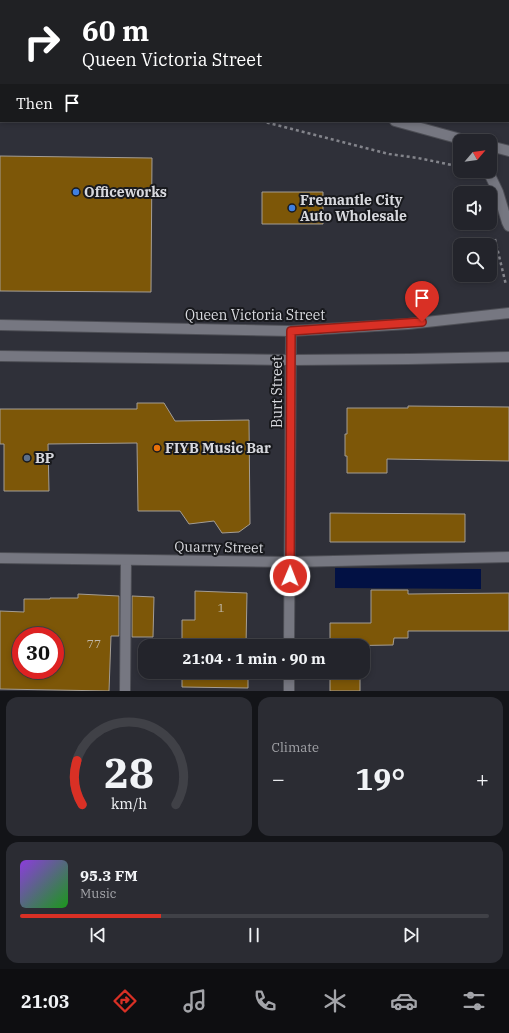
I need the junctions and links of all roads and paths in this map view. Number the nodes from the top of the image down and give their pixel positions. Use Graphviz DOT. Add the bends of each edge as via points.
graph roads {
  1 [pos="265,122"];
  2 [pos="399,122"];
  3 [pos="453,137"];
  4 [pos="497,148"];
  5 [pos="509,151"];
  6 [pos="453,166"];
  7 [pos="491,178"];
  8 [pos="509,226"];
  9 [pos="494,232"];
  10 [pos="506,285"];
  11 [pos="509,313"];
  12 [pos="0,325"];
  13 [pos="291,331"];
  14 [pos="0,356"];
  15 [pos="509,356"];
  16 [pos="291,360"];
  17 [pos="509,557"];
  18 [pos="0,558"];
  19 [pos="126,560"];
  20 [pos="290,562"];
  21 [pos="289,639"];
  22 [pos="289,679"];
  23 [pos="125,691"];
  24 [pos="289,691"];
  1 -- 6 [label="path" via="389,154"];
  2 -- 3 [label="main road"];
  4 -- 5 [label="main road"];
  7 -- 8 [label="main road"];
  9 -- 10 [label="path"];
  11 -- 13 [label="main road, Queen Victoria Street" via="408,324"];
  12 -- 13 [label="main road, Queen Victoria Street"];
  13 -- 16 [label="main road, Burt Street"];
  14 -- 16 [label="main road"];
  15 -- 16 [label="main road"];
  16 -- 20 [label="main road, Burt Street"];
  17 -- 20 [label="main road, Quarry Street"];
  18 -- 19 [label="main road, Quarry Street"];
  19 -- 20 [label="main road, Quarry Street"];
  19 -- 23 [label="main road"];
  20 -- 21 [label="main road, Burt Street"];
  22 -- 24 [label="main road"];
}
